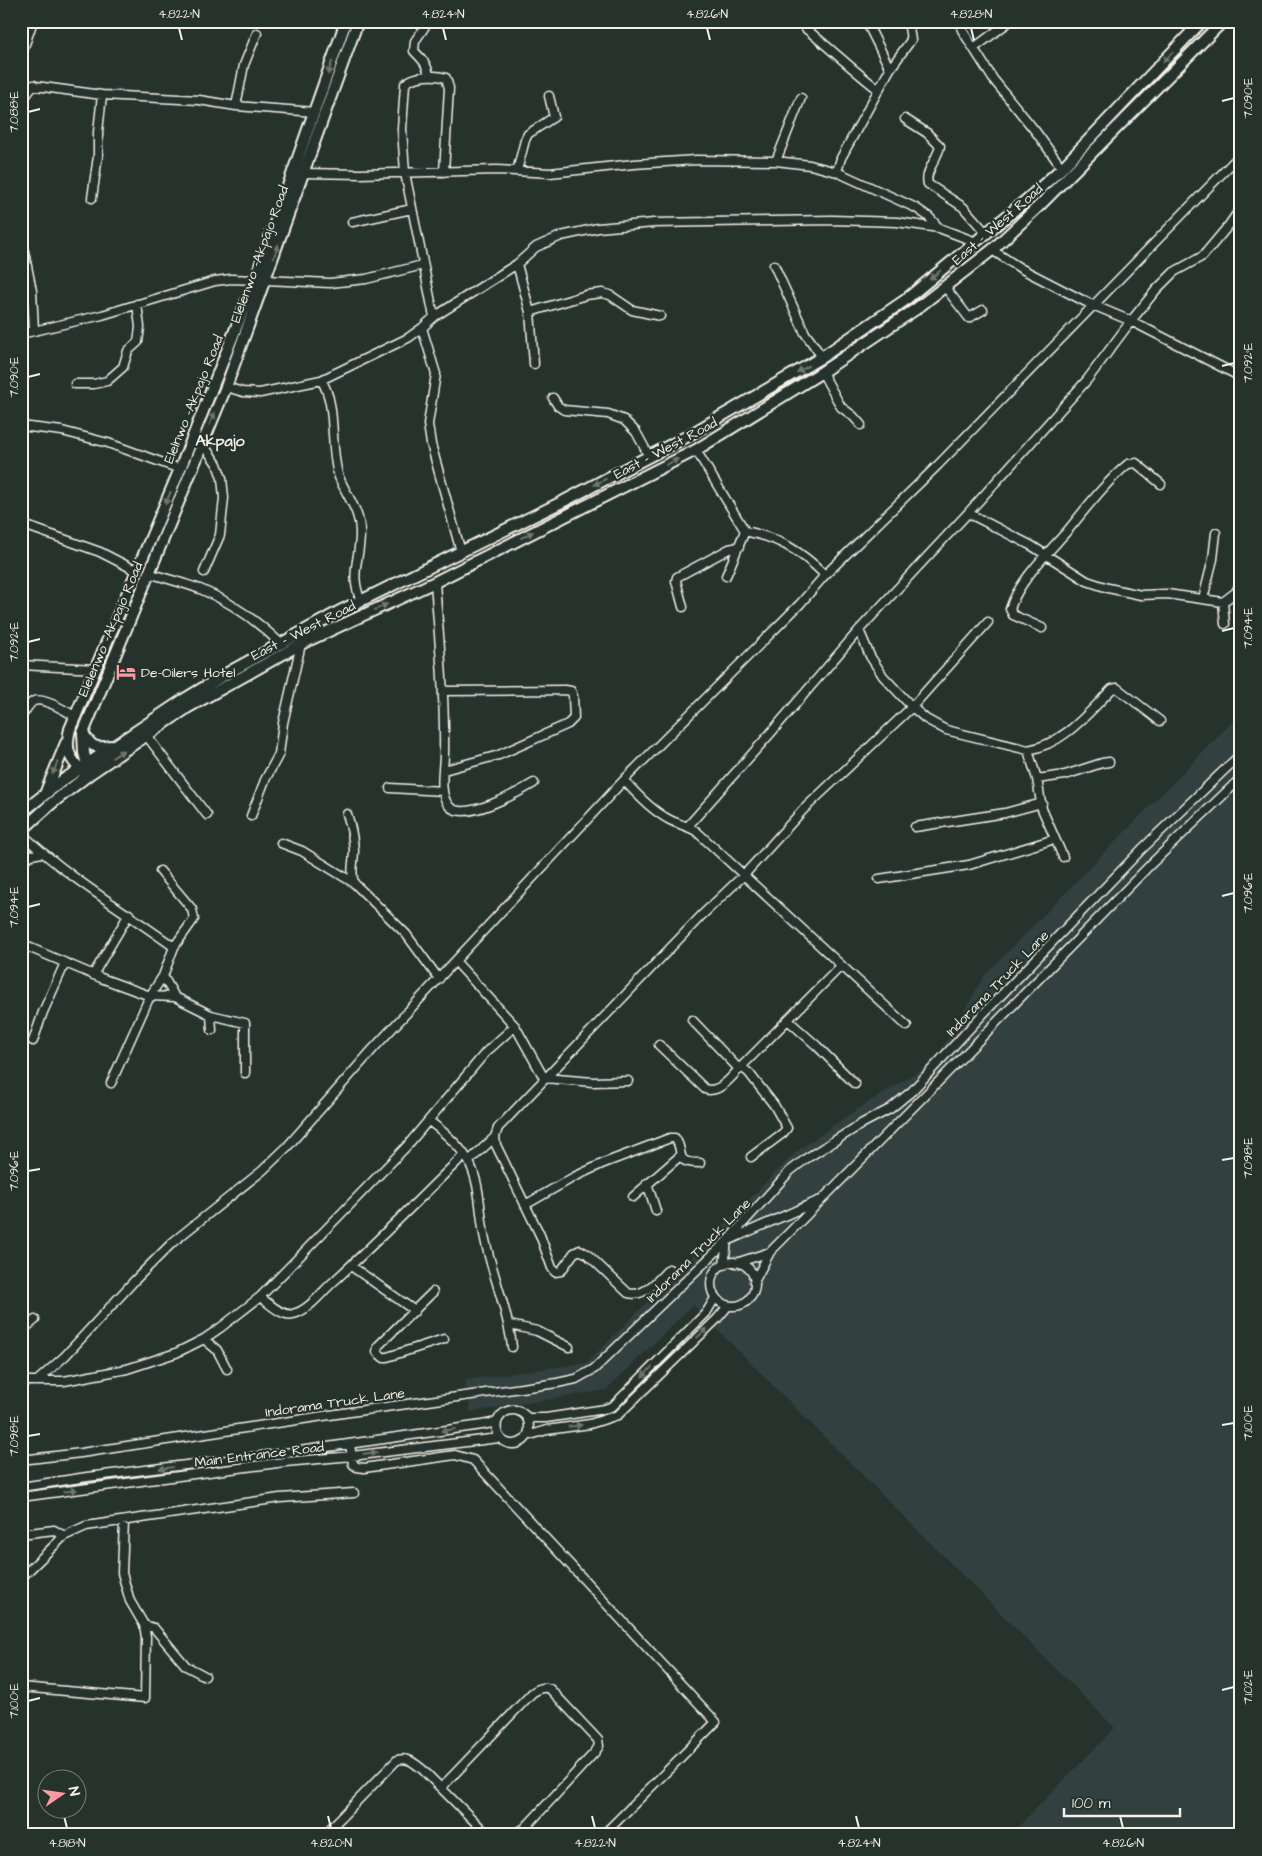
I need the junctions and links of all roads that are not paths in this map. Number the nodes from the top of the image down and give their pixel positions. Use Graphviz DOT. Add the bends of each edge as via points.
graph roads {
  1 [pos="33,21"];
  2 [pos="346,21"];
  3 [pos="358,21"];
  4 [pos="866,21"];
  5 [pos="908,21"];
  6 [pos="959,21"];
  7 [pos="1010,21"];
  8 [pos="1202,21"];
  9 [pos="1223,21"];
  10 [pos="426,25"];
  11 [pos="805,28"];
  12 [pos="257,33"];
  13 [pos="974,48"];
  14 [pos="21,56"];
  15 [pos="890,70"];
  16 [pos="429,76"];
  17 [pos="21,84"];
  18 [pos="34,85"];
  19 [pos="879,90"];
  20 [pos="102,95"];
  21 [pos="549,96"];
  22 [pos="800,98"];
  23 [pos="21,102"];
  24 [pos="236,106"];
  25 [pos="315,112"];
  26 [pos="905,119"];
  27 [pos="1241,154"];
  28 [pos="776,161"];
  29 [pos="1062,168"];
  30 [pos="517,171"];
  31 [pos="444,172"];
  32 [pos="837,172"];
  33 [pos="405,173"];
  34 [pos="303,174"];
  35 [pos="92,198"];
  36 [pos="1241,208"];
  37 [pos="412,209"];
  38 [pos="352,222"];
  39 [pos="939,228"];
  40 [pos="987,234"];
  41 [pos="976,242"];
  42 [pos="24,250"];
  43 [pos="992,250"];
  44 [pos="517,264"];
  45 [pos="774,265"];
  46 [pos="423,266"];
  47 [pos="260,280"];
  48 [pos="945,287"];
  49 [pos="136,304"];
  50 [pos="1094,306"];
  51 [pos="983,310"];
  52 [pos="530,312"];
  53 [pos="434,316"];
  54 [pos="660,316"];
  55 [pos="1131,321"];
  56 [pos="422,328"];
  57 [pos="34,330"];
  58 [pos="21,334"];
  59 [pos="822,357"];
  60 [pos="534,364"];
  61 [pos="822,372"];
  62 [pos="1241,377"];
  63 [pos="321,380"];
  64 [pos="75,384"];
  65 [pos="226,387"];
  66 [pos="553,398"];
  67 [pos="861,425"];
  68 [pos="21,426"];
  69 [pos="202,443"];
  70 [pos="696,450"];
  71 [pos="649,456"];
  72 [pos="180,469"];
  73 [pos="1161,484"];
  74 [pos="968,513"];
  75 [pos="21,524"];
  76 [pos="745,531"];
  77 [pos="1216,533"];
  78 [pos="739,547"];
  79 [pos="461,552"];
  80 [pos="1047,555"];
  81 [pos="143,572"];
  82 [pos="204,572"];
  83 [pos="825,575"];
  84 [pos="726,576"];
  85 [pos="435,582"];
  86 [pos="1241,582"];
  87 [pos="1203,599"];
  88 [pos="362,601"];
  89 [pos="1223,602"];
  90 [pos="683,607"];
  91 [pos="988,622"];
  92 [pos="1225,624"];
  93 [pos="1042,628"];
  94 [pos="859,630"];
  95 [pos="280,643"];
  96 [pos="301,644"];
  97 [pos="21,665"];
  98 [pos="96,669"];
  99 [pos="443,691"];
  100 [pos="912,707"];
  101 [pos="21,717"];
  102 [pos="76,717"];
  103 [pos="1160,721"];
  104 [pos="82,733"];
  105 [pos="146,735"];
  106 [pos="66,742"];
  107 [pos="116,744"];
  108 [pos="1028,750"];
  109 [pos="1241,754"];
  110 [pos="1109,762"];
  111 [pos="86,770"];
  112 [pos="444,770"];
  113 [pos="1241,778"];
  114 [pos="1037,779"];
  115 [pos="624,780"];
  116 [pos="534,783"];
  117 [pos="390,788"];
  118 [pos="443,791"];
  119 [pos="44,795"];
  120 [pos="1042,803"];
  121 [pos="21,813"];
  122 [pos="347,814"];
  123 [pos="207,815"];
  124 [pos="251,816"];
  125 [pos="688,826"];
  126 [pos="915,827"];
  127 [pos="21,832"];
  128 [pos="1055,839"];
  129 [pos="281,843"];
  130 [pos="42,853"];
  131 [pos="1064,857"];
  132 [pos="21,861"];
  133 [pos="160,871"];
  134 [pos="744,874"];
  135 [pos="879,879"];
  136 [pos="354,883"];
  137 [pos="129,914"];
  138 [pos="21,944"];
  139 [pos="174,947"];
  140 [pos="456,962"];
  141 [pos="65,963"];
  142 [pos="841,966"];
  143 [pos="93,975"];
  144 [pos="163,976"];
  145 [pos="439,980"];
  146 [pos="150,996"];
  147 [pos="175,997"];
  148 [pos="211,1015"];
  149 [pos="692,1020"];
  150 [pos="789,1021"];
  151 [pos="515,1026"];
  152 [pos="908,1026"];
  153 [pos="212,1030"];
  154 [pos="33,1041"];
  155 [pos="659,1045"];
  156 [pos="935,1066"];
  157 [pos="740,1070"];
  158 [pos="245,1073"];
  159 [pos="544,1078"];
  160 [pos="942,1078"];
  161 [pos="628,1081"];
  162 [pos="111,1084"];
  163 [pos="855,1084"];
  164 [pos="430,1121"];
  165 [pos="495,1136"];
  166 [pos="680,1156"];
  167 [pos="751,1157"];
  168 [pos="466,1158"];
  169 [pos="700,1163"];
  170 [pos="648,1183"];
  171 [pos="633,1197"];
  172 [pos="822,1199"];
  173 [pos="525,1205"];
  174 [pos="656,1211"];
  175 [pos="727,1241"];
  176 [pos="770,1252"];
  177 [pos="736,1263"];
  178 [pos="724,1264"];
  179 [pos="352,1266"];
  180 [pos="669,1269"];
  181 [pos="754,1282"];
  182 [pos="432,1292"];
  183 [pos="260,1297"];
  184 [pos="716,1298"];
  185 [pos="728,1306"];
  186 [pos="415,1311"];
  187 [pos="35,1320"];
  188 [pos="510,1325"];
  189 [pos="21,1331"];
  190 [pos="204,1340"];
  191 [pos="444,1340"];
  192 [pos="512,1347"];
  193 [pos="569,1347"];
  194 [pos="227,1369"];
  195 [pos="21,1381"];
  196 [pos="37,1381"];
  197 [pos="527,1418"];
  198 [pos="497,1422"];
  199 [pos="527,1436"];
  200 [pos="500,1438"];
  201 [pos="350,1444"];
  202 [pos="352,1456"];
  203 [pos="21,1460"];
  204 [pos="21,1487"];
  205 [pos="354,1493"];
  206 [pos="21,1497"];
  207 [pos="124,1520"];
  208 [pos="21,1534"];
  209 [pos="64,1536"];
  210 [pos="21,1578"];
  211 [pos="144,1625"];
  212 [pos="205,1676"];
  213 [pos="21,1687"];
  214 [pos="442,1788"];
  215 [pos="324,1835"];
  216 [pos="603,1835"];
  1 -- 14 [label="street"];
  2 -- 25 [label="main road, Elelnwo -Akpajo Road, one-way"];
  3 -- 34 [label="main road, Elelenwo -Akpajo Road"];
  4 -- 15 [label="street"];
  5 -- 15 [label="street" via="911,40"];
  6 -- 13 [label="street"];
  7 -- 13 [label="street"];
  8 -- 29 [label="main road, East - West Road, one-way"];
  9 -- 43 [label="main road, East - West Road"];
  10 -- 16 [label="street" via="415,41 414,51 423,60"];
  11 -- 19 [label="street"];
  12 -- 24 [label="street" via="244,65"];
  13 -- 29 [label="street" via="993,79"];
  15 -- 19 [label="street"];
  16 -- 31 [label="street" via="446,78 449,88"];
  16 -- 33 [label="street" via="409,80 405,84 402,129"];
  17 -- 18 [label="street"];
  18 -- 20 [label="street"];
  18 -- 23 [label="street"];
  19 -- 32 [label="street" via="841,158"];
  20 -- 24 [label="street" via="199,100"];
  20 -- 35 [label="street"];
  21 -- 30 [label="street" via="554,117 528,134"];
  22 -- 28 [label="street"];
  24 -- 25 [label="street"];
  25 -- 47 [label="main road, Elelnwo -Akpajo Road"];
  26 -- 40 [label="street" via="940,146 927,177 928,184 963,208"];
  27 -- 50 [label="street"];
  28 -- 30 [label="street" via="696,160 550,173"];
  28 -- 32 [label="street"];
  29 -- 40 [label="main road, East - West Road"];
  30 -- 31 [label="street"];
  31 -- 33 [label="street"];
  32 -- 39 [label="street" via="916,208"];
  33 -- 34 [label="street"];
  33 -- 37 [label="street"];
  47 -- 34 [label="main road, Elelenwo -Akpajo Road, one-way"];
  36 -- 55 [label="street" via="1203,256 1174,272"];
  37 -- 38 [label="street"];
  37 -- 46 [label="street"];
  39 -- 41 [label="street"];
  39 -- 44 [label="street" via="897,222 832,220 654,223 598,228 561,236 536,248"];
  40 -- 41 [label="main road, East - West Road"];
  41 -- 59 [label="main road, East - West Road, one-way" via="904,300"];
  42 -- 57 [label="street" via="32,290"];
  43 -- 48 [label="main road, East - West Road"];
  43 -- 50 [label="street"];
  44 -- 52 [label="street"];
  44 -- 53 [label="street"];
  45 -- 59 [label="street" via="805,333"];
  46 -- 47 [label="street" via="366,279 330,283"];
  46 -- 53 [label="street"];
  47 -- 49 [label="street" via="215,281"];
  47 -- 65 [label="main road, Elelenwo -Akpajo Road"];
  47 -- 72 [label="main road, Elelnwo -Akpajo Road"];
  48 -- 51 [label="street" via="969,318"];
  48 -- 61 [label="main road, East - West Road"];
  49 -- 57 [label="street"];
  49 -- 64 [label="street" via="140,327 138,342 128,351 123,368 107,381"];
  50 -- 55 [label="street"];
  50 -- 83 [label="street" via="938,466"];
  52 -- 54 [label="street" via="586,295 602,294 610,295 632,310"];
  52 -- 60 [label="street"];
  53 -- 56 [label="street"];
  55 -- 62 [label="street"];
  55 -- 74 [label="street" via="1087,380"];
  56 -- 63 [label="street"];
  56 -- 79 [label="street" via="436,374 428,424 431,444"];
  57 -- 58 [label="street"];
  59 -- 71 [label="main road, East - West Road, one-way"];
  61 -- 67 [label="street" via="841,407"];
  61 -- 70 [label="main road, East - West Road"];
  63 -- 65 [label="street" via="260,393"];
  63 -- 88 [label="street" via="329,400 339,476 358,517 360,534 355,579"];
  69 -- 65 [label="main road, Elelenwo -Akpajo Road, one-way"];
  66 -- 71 [label="street" via="564,410 608,414 624,420 636,432"];
  68 -- 72 [label="street" via="62,431 108,443"];
  69 -- 81 [label="main road, Elelenwo -Akpajo Road"];
  69 -- 82 [label="street" via="217,464 224,498 220,535"];
  70 -- 76 [label="street"];
  85 -- 70 [label="main road, East - West Road, one-way"];
  71 -- 79 [label="main road, East - West Road, one-way"];
  72 -- 81 [label="main road, Elelnwo -Akpajo Road, one-way"];
  73 -- 80 [label="street" via="1136,463 1128,464"];
  74 -- 80 [label="street"];
  74 -- 94 [label="street"];
  75 -- 81 [label="street" via="100,552"];
  76 -- 78 [label="street"];
  76 -- 83 [label="street" via="790,546"];
  77 -- 87 [label="street"];
  78 -- 84 [label="street"];
  78 -- 90 [label="street" via="729,549 677,577"];
  79 -- 88 [label="main road, East - West Road"];
  80 -- 87 [label="street" via="1087,581 1108,588 1141,595 1168,594"];
  80 -- 93 [label="street" via="1010,609 1013,615"];
  81 -- 95 [label="street" via="216,597 257,621"];
  81 -- 98 [label="main road, Elelnwo -Akpajo Road"];
  81 -- 104 [label="main road, Elelenwo -Akpajo Road"];
  83 -- 115 [label="street"];
  96 -- 85 [label="main road, East - West Road, one-way"];
  85 -- 99 [label="street"];
  86 -- 89 [label="street" via="1236,592"];
  87 -- 89 [label="street"];
  88 -- 95 [label="main road, East - West Road"];
  89 -- 92 [label="street"];
  91 -- 100 [label="street"];
  94 -- 100 [label="street" via="883,676"];
  94 -- 125 [label="street"];
  95 -- 107 [label="main road, East - West Road"];
  96 -- 105 [label="main road, East - West Road" via="187,708"];
  96 -- 124 [label="street" via="283,723 280,754 265,780"];
  97 -- 98 [label="street"];
  98 -- 102 [label="main road, Elelnwo -Akpajo Road"];
  99 -- 112 [label="street"];
  99 -- 112 [label="street" via="571,691 574,718 568,724 499,756"];
  100 -- 108 [label="street" via="946,730"];
  100 -- 134 [label="street" via="803,810"];
  101 -- 102 [label="street" via="32,702 43,700"];
  102 -- 106 [label="main road, Elelnwo -Akpajo Road"];
  103 -- 108 [label="street" via="1116,688 1062,736"];
  104 -- 107 [label="main road" via="92,746 98,748"];
  104 -- 111 [label="main road, Elelenwo -Akpajo Road"];
  111 -- 105 [label="main road, East - West Road, one-way"];
  105 -- 123 [label="street"];
  106 -- 111 [label="main road" via="71,758"];
  106 -- 119 [label="main road, Elelnwo -Akpajo Road, one-way"];
  107 -- 111 [label="main road, East - West Road"];
  108 -- 114 [label="street"];
  109 -- 156 [label="street, Indorama Truck Lane" via="1142,849"];
  110 -- 114 [label="street" via="1065,775"];
  111 -- 119 [label="main road, East - West Road"];
  111 -- 127 [label="main road, East - West Road"];
  112 -- 118 [label="street"];
  113 -- 160 [label="street" via="1152,863"];
  114 -- 120 [label="street"];
  115 -- 125 [label="street" via="655,810"];
  115 -- 140 [label="street"];
  116 -- 118 [label="street" via="507,799 467,810 449,806"];
  117 -- 118 [label="street"];
  119 -- 121 [label="main road, East - West Road"];
  120 -- 126 [label="street" via="1005,813"];
  120 -- 128 [label="street"];
  122 -- 136 [label="street" via="352,832"];
  125 -- 134 [label="street"];
  127 -- 130 [label="street"];
  128 -- 131 [label="street"];
  128 -- 135 [label="street" via="969,865"];
  129 -- 136 [label="street" via="302,851"];
  130 -- 132 [label="street"];
  130 -- 137 [label="street"];
  133 -- 139 [label="street" via="194,915 193,923"];
  134 -- 142 [label="street"];
  134 -- 159 [label="street"];
  136 -- 145 [label="street" via="406,934"];
  137 -- 139 [label="street"];
  137 -- 143 [label="street"];
  138 -- 141 [label="street"];
  139 -- 144 [label="street"];
  140 -- 145 [label="street"];
  140 -- 151 [label="street"];
  141 -- 143 [label="street"];
  141 -- 154 [label="street"];
  142 -- 150 [label="street"];
  142 -- 152 [label="street"];
  143 -- 146 [label="street"];
  144 -- 146 [label="street"];
  144 -- 147 [label="street"];
  145 -- 196 [label="street" via="373,1049 288,1148 174,1242"];
  146 -- 147 [label="street"];
  146 -- 162 [label="street"];
  147 -- 148 [label="street"];
  148 -- 153 [label="street"];
  148 -- 158 [label="street" via="245,1023"];
  149 -- 157 [label="street"];
  150 -- 157 [label="street"];
  150 -- 163 [label="street"];
  151 -- 159 [label="street"];
  151 -- 164 [label="street" via="486,1052"];
  155 -- 157 [label="street" via="705,1089 713,1090"];
  156 -- 160 [label="street"];
  156 -- 175 [label="street, Indorama Truck Lane" via="890,1110 847,1133 790,1171"];
  157 -- 167 [label="street" via="749,1073 787,1128"];
  159 -- 161 [label="street"];
  159 -- 165 [label="street" via="505,1119"];
  160 -- 172 [label="street"];
  164 -- 168 [label="street" via="454,1141"];
  164 -- 183 [label="street"];
  165 -- 168 [label="street"];
  165 -- 173 [label="street" via="502,1161"];
  166 -- 169 [label="street"];
  166 -- 170 [label="street"];
  166 -- 173 [label="street" via="677,1140 670,1138 604,1163"];
  168 -- 179 [label="street"];
  168 -- 188 [label="street" via="476,1180 485,1241"];
  170 -- 171 [label="street"];
  170 -- 174 [label="street"];
  172 -- 175 [label="street"];
  172 -- 176 [label="street"];
  173 -- 180 [label="street" via="555,1272 561,1271 580,1250 633,1295 646,1290"];
  175 -- 178 [label="street"];
  175 -- 203 [label="street, Indorama Truck Lane" via="594,1369 576,1379 81,1454"];
  176 -- 177 [label="street"];
  176 -- 181 [label="street"];
  177 -- 178 [label="street"];
  177 -- 181 [label="street" via="748,1269"];
  178 -- 184 [label="street" via="712,1279"];
  179 -- 183 [label="street" via="296,1314 283,1313"];
  179 -- 186 [label="street"];
  181 -- 185 [label="street" via="753,1293 746,1302"];
  182 -- 186 [label="street"];
  183 -- 190 [label="street"];
  184 -- 185 [label="street"];
  184 -- 197 [label="street, one-way" via="706,1313 613,1406 546,1418"];
  199 -- 185 [label="street, one-way" via="618,1415"];
  186 -- 191 [label="street" via="378,1346 379,1355 384,1358"];
  187 -- 189 [label="street"];
  188 -- 192 [label="street"];
  188 -- 193 [label="street" via="537,1331"];
  190 -- 194 [label="street" via="217,1350"];
  190 -- 196 [label="street" via="127,1369 64,1381"];
  195 -- 196 [label="street"];
  197 -- 198 [label="street" via="510,1410"];
  197 -- 199 [label="street"];
  198 -- 200 [label="street"];
  198 -- 201 [label="street, one-way"];
  199 -- 200 [label="street" via="512,1444"];
  202 -- 200 [label="street, Main Entrance Road, one-way"];
  201 -- 202 [label="street"];
  201 -- 204 [label="street, one-way"];
  206 -- 202 [label="street, Main Entrance Road, one-way"];
  202 -- 216 [label="street" via="353,1464 364,1468 455,1455 473,1460 716,1722"];
  205 -- 207 [label="street" via="280,1498"];
  207 -- 209 [label="street" via="86,1526"];
  207 -- 211 [label="street" via="122,1572 130,1601"];
  208 -- 209 [label="street" via="54,1530"];
  209 -- 210 [label="street"];
  211 -- 212 [label="street" via="154,1628 186,1666"];
  211 -- 213 [label="street" via="145,1698"];
  214 -- 214 [label="street" via="539,1688 550,1689 598,1740 595,1752 518,1833 496,1835 484,1832"];
  214 -- 215 [label="street" via="412,1760 397,1760"];
}
